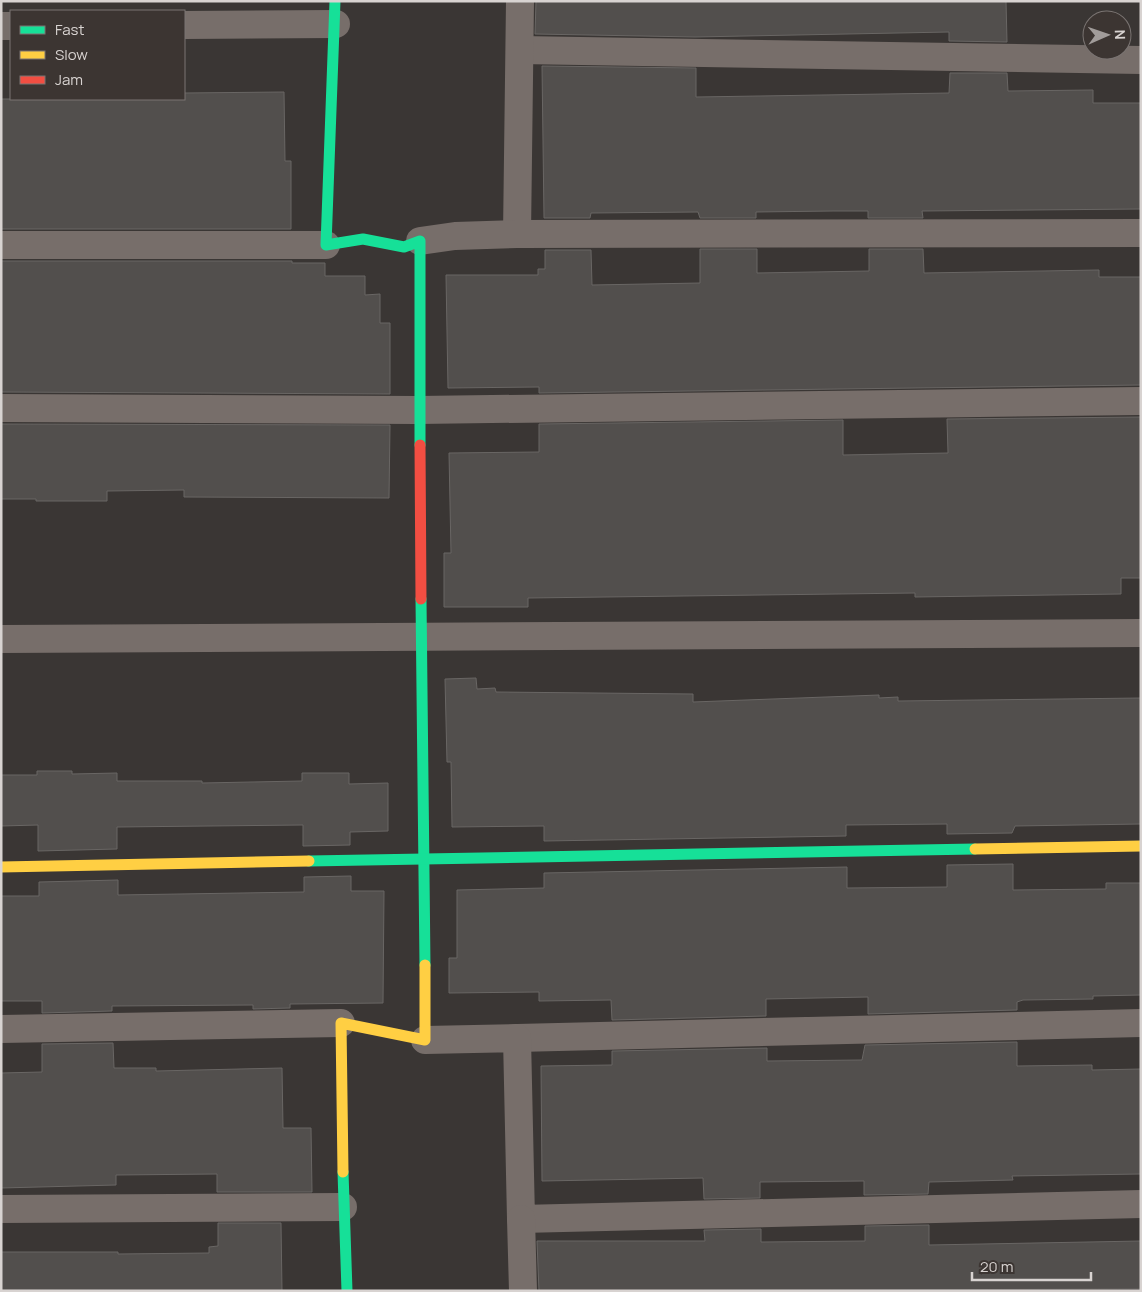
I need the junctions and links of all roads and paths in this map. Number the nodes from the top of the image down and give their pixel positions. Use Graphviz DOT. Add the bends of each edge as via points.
graph roads {
  1 [pos="520,1"];
  2 [pos="335,13"];
  3 [pos="185,25"];
  4 [pos="520,50"];
  5 [pos="1141,60"];
  6 [pos="1141,233"];
  7 [pos="517,234"];
  8 [pos="420,241"];
  9 [pos="1,245"];
  10 [pos="326,245"];
  11 [pos="1141,401"];
  12 [pos="1,408"];
  13 [pos="418,410"];
  14 [pos="1141,632"];
  15 [pos="422,636"];
  16 [pos="1,639"];
  17 [pos="1141,846"];
  18 [pos="426,861"];
  19 [pos="1,867"];
  20 [pos="341,1023"];
  21 [pos="1141,1023"];
  22 [pos="1,1029"];
  23 [pos="517,1038"];
  24 [pos="425,1040"];
  25 [pos="1141,1204"];
  26 [pos="343,1207"];
  27 [pos="1,1209"];
  28 [pos="521,1219"];
  29 [pos="347,1291"];
  30 [pos="523,1291"];
  1 -- 4 [label="street"];
  2 -- 3 [label="street"];
  2 -- 10 [label="street"];
  4 -- 5 [label="street"];
  4 -- 7 [label="street"];
  6 -- 7 [label="street"];
  7 -- 8 [label="street"];
  8 -- 10 [label="street" via="404,246 363,239"];
  8 -- 13 [label="street"];
  9 -- 10 [label="street"];
  11 -- 13 [label="street"];
  12 -- 13 [label="street"];
  13 -- 15 [label="street"];
  14 -- 15 [label="street"];
  15 -- 16 [label="street"];
  15 -- 18 [label="street"];
  17 -- 18 [label="street"];
  18 -- 19 [label="street"];
  18 -- 24 [label="street"];
  20 -- 22 [label="street"];
  20 -- 24 [label="street"];
  20 -- 26 [label="street"];
  21 -- 23 [label="street"];
  23 -- 24 [label="street"];
  23 -- 28 [label="street"];
  25 -- 28 [label="street"];
  26 -- 27 [label="street"];
  26 -- 29 [label="street"];
  28 -- 30 [label="street"];
}
